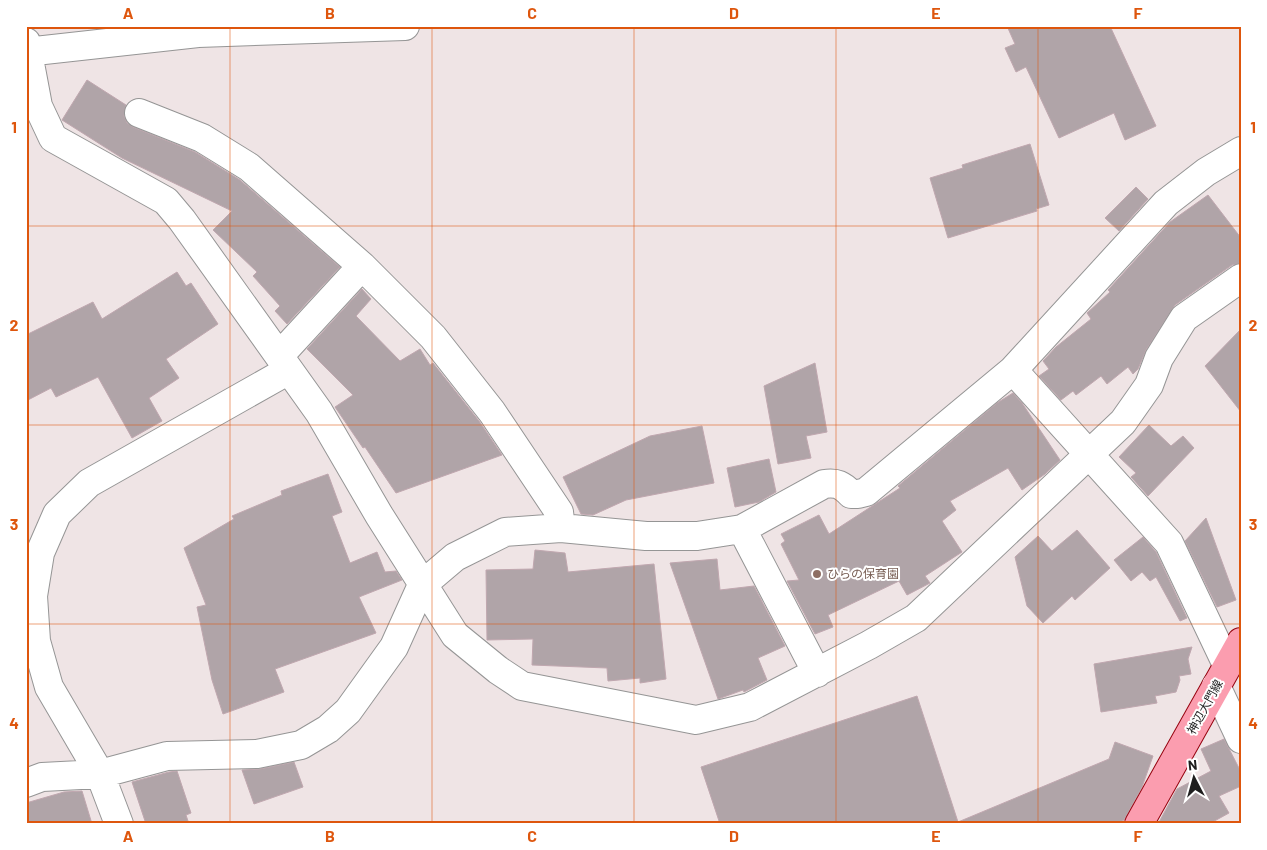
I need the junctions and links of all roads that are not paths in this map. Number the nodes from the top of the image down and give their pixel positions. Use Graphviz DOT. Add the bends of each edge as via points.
graph roads {
  1 [pos="405,26"];
  2 [pos="27,48"];
  3 [pos="139,113"];
  4 [pos="1241,151"];
  5 [pos="362,266"];
  6 [pos="1241,278"];
  7 [pos="284,362"];
  8 [pos="1013,370"];
  9 [pos="1089,455"];
  10 [pos="561,528"];
  11 [pos="742,529"];
  12 [pos="422,585"];
  13 [pos="30,596"];
  14 [pos="1241,642"];
  15 [pos="817,673"];
  16 [pos="1222,676"];
  17 [pos="1241,739"];
  18 [pos="100,774"];
  19 [pos="26,783"];
  20 [pos="119,824"];
  21 [pos="1139,824"];
  1 -- 2 [label="street" via="198,33"];
  2 -- 7 [label="street" via="38,106 53,138 166,202"];
  3 -- 5 [label="street" via="202,138 249,167"];
  4 -- 8 [label="street" via="1206,172 1166,204"];
  5 -- 7 [label="street"];
  5 -- 10 [label="street" via="433,337 492,412 559,512"];
  6 -- 9 [label="street" via="1184,318 1159,358 1149,385 1123,422"];
  7 -- 12 [label="street" via="319,412"];
  7 -- 13 [label="street" via="89,483 56,514 40,553"];
  8 -- 9 [label="street"];
  8 -- 11 [label="street" via="866,492 851,494 844,486 824,484"];
  9 -- 15 [label="street" via="916,618"];
  9 -- 16 [label="street" via="1169,543"];
  10 -- 11 [label="street" via="646,536 697,536"];
  10 -- 12 [label="street" via="505,532 455,557"];
  11 -- 15 [label="street"];
  12 -- 15 [label="street" via="455,635 522,686 696,720 750,707"];
  12 -- 18 [label="street" via="394,647 348,711 328,729 301,745 257,754 167,756"];
  13 -- 18 [label="street" via="36,641 49,687"];
  14 -- 16 [label="main road, 神辺大門線"];
  16 -- 17 [label="street"];
  16 -- 21 [label="main road, 神辺大門線"];
  18 -- 19 [label="street" via="42,777"];
  18 -- 20 [label="street"];
}
